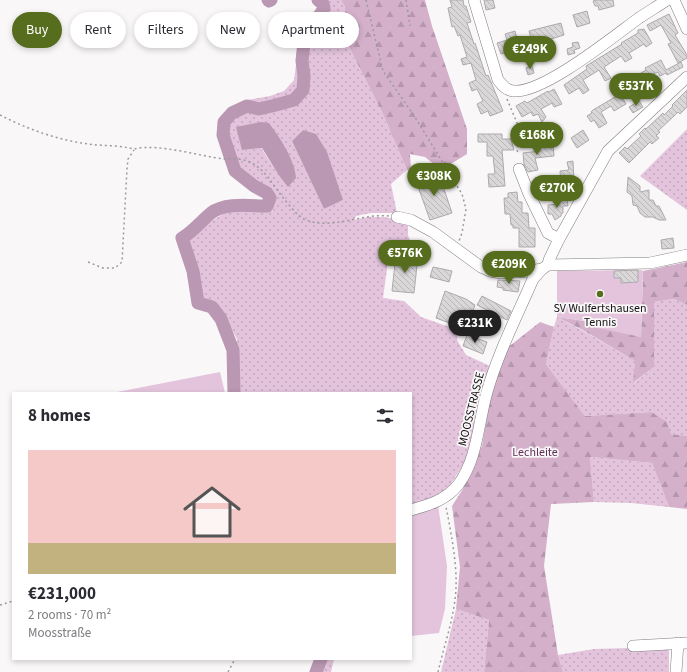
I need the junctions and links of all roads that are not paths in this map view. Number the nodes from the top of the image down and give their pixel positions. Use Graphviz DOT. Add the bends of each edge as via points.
graph roads {
  1 [pos="474,0"];
  2 [pos="667,0"];
  3 [pos="674,0"];
  4 [pos="687,29"];
  5 [pos="687,77"];
  6 [pos="519,169"];
  7 [pos="397,217"];
  8 [pos="559,239"];
  9 [pos="687,255"];
  10 [pos="545,267"];
  11 [pos="412,510"];
  12 [pos="683,643"];
  13 [pos="633,646"];
  14 [pos="676,672"];
  1 -- 2 [label="street" via="498,80 504,88 512,91 548,79 574,65"];
  3 -- 4 [label="street"];
  5 -- 8 [label="street, MOOSSTRASSE" via="608,151"];
  6 -- 8 [label="street" via="548,233"];
  7 -- 10 [label="street" via="411,220 433,232 490,271 530,271"];
  8 -- 10 [label="street, MOOSSTRASSE"];
  9 -- 10 [label="street" via="650,263"];
  10 -- 11 [label="street, MOOSSTRASSE" via="533,279 494,370 467,472 445,498"];
  12 -- 13 [label="street"];
  12 -- 14 [label="street"];
}
